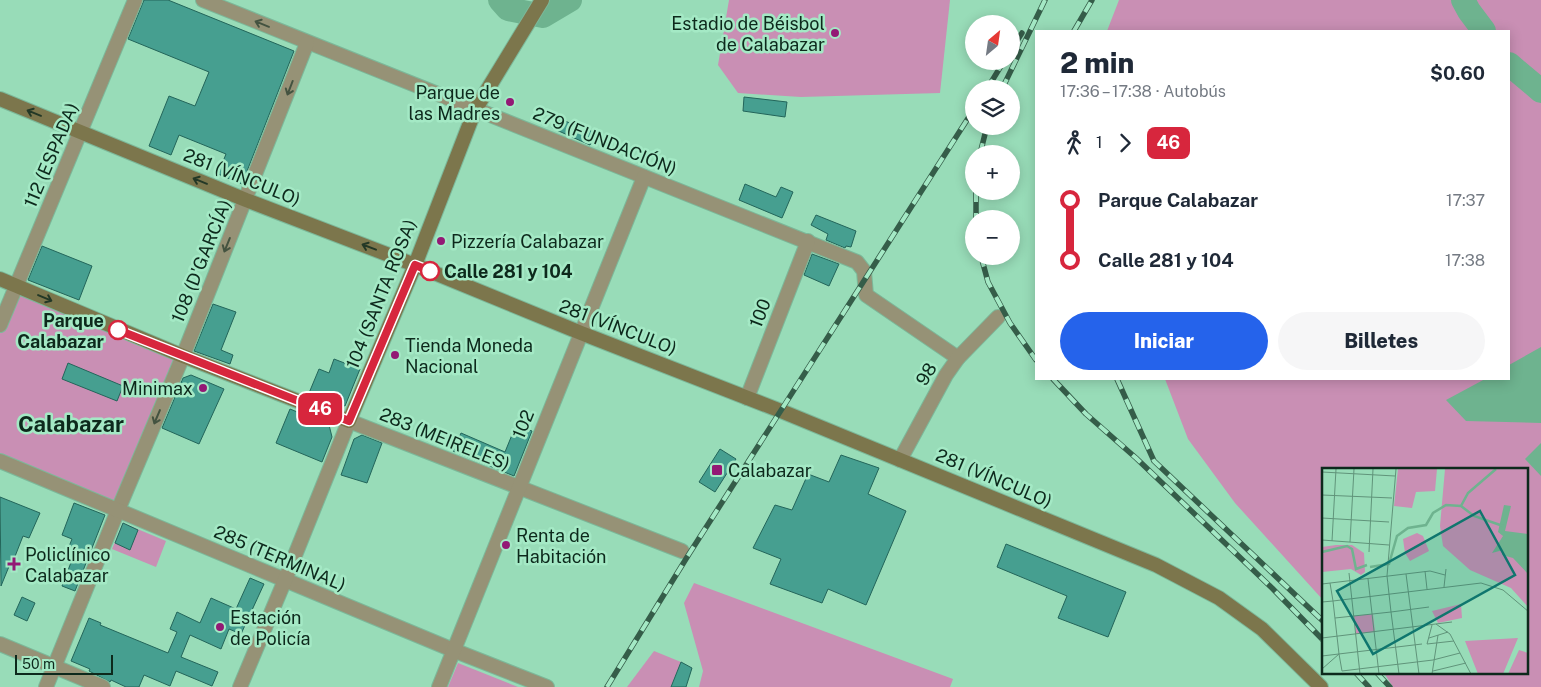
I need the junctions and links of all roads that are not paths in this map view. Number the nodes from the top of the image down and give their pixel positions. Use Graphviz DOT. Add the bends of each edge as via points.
graph roads {
  1 [pos="135,0"];
  2 [pos="202,0"];
  3 [pos="542,0"];
  4 [pos="307,43"];
  5 [pos="0,99"];
  6 [pos="475,110"];
  7 [pos="81,132"];
  8 [pos="644,177"];
  9 [pos="246,200"];
  10 [pos="808,241"];
  11 [pos="415,265"];
  12 [pos="0,280"];
  13 [pos="16,286"];
  14 [pos="998,317"];
  15 [pos="0,325"];
  16 [pos="581,333"];
  17 [pos="183,356"];
  18 [pos="958,358"];
  19 [pos="747,398"];
  20 [pos="349,421"];
  21 [pos="900,460"];
  22 [pos="0,461"];
  23 [pos="518,488"];
  24 [pos="118,510"];
  25 [pos="682,552"];
  26 [pos="285,580"];
  27 [pos="0,644"];
  28 [pos="453,650"];
  29 [pos="55,666"];
  30 [pos="46,687"];
  31 [pos="103,687"];
  32 [pos="240,687"];
  33 [pos="438,687"];
  34 [pos="547,687"];
  35 [pos="1321,687"];
  1 -- 7 [label="street, 112 (ESPADA)"];
  4 -- 2 [label="street, 279 (FUNDACIÓN), one-way"];
  3 -- 6 [label="main road, 104 (SANTA ROSA)"];
  4 -- 6 [label="street, 279 (FUNDACIÓN)"];
  4 -- 9 [label="street, 108 (D'GARCÍA), one-way"];
  7 -- 5 [label="main road, 281 (VÍNCULO), one-way"];
  6 -- 8 [label="street, 279 (FUNDACIÓN)"];
  6 -- 11 [label="main road, 104 (SANTA ROSA)"];
  9 -- 7 [label="main road, 281 (VÍNCULO), one-way"];
  7 -- 13 [label="street, 112 (ESPADA)"];
  8 -- 10 [label="street, 279 (FUNDACIÓN)"];
  8 -- 16 [label="street, 102"];
  11 -- 9 [label="main road, 281 (VÍNCULO), one-way"];
  9 -- 17 [label="street, 108 (D'GARCÍA), one-way"];
  10 -- 18 [label="street, 279 (FUNDACIÓN)" via="857,262 864,271 866,295"];
  10 -- 19 [label="street, 100"];
  11 -- 16 [label="main road, 281 (VÍNCULO)"];
  11 -- 20 [label="main road, 104 (SANTA ROSA)"];
  12 -- 13 [label="main road, 283 (MEIRELES)"];
  13 -- 15 [label="street, 112 (ESPADA)"];
  13 -- 17 [label="main road, 283 (MEIRELES), one-way"];
  14 -- 18 [label="street, 98"];
  16 -- 19 [label="main road, 281 (VÍNCULO)"];
  16 -- 23 [label="street, 102"];
  17 -- 20 [label="main road, 283 (MEIRELES)"];
  17 -- 24 [label="street, 108 (D'GARCÍA), one-way"];
  18 -- 21 [label="street, 98"];
  19 -- 21 [label="main road, 281 (VÍNCULO)"];
  20 -- 23 [label="street, 283 (MEIRELES)"];
  20 -- 26 [label="street, 104 (SANTA ROSA)"];
  21 -- 35 [label="main road, 281 (VÍNCULO)" via="1156,565 1219,598 1262,629"];
  22 -- 24 [label="street, 285 (TERMINAL)"];
  23 -- 25 [label="street, 283 (MEIRELES)"];
  23 -- 28 [label="street, 102"];
  24 -- 26 [label="street, 285 (TERMINAL)"];
  24 -- 29 [label="street, 108 (D'GARCÍA)"];
  26 -- 28 [label="street, 285 (TERMINAL)"];
  26 -- 32 [label="street, 104 (SANTA ROSA)"];
  27 -- 29 [label="street"];
  28 -- 33 [label="street, 102"];
  28 -- 34 [label="street, 285 (TERMINAL)"];
  29 -- 30 [label="street, 108 (D'GARCÍA)"];
  29 -- 31 [label="street"];
}
